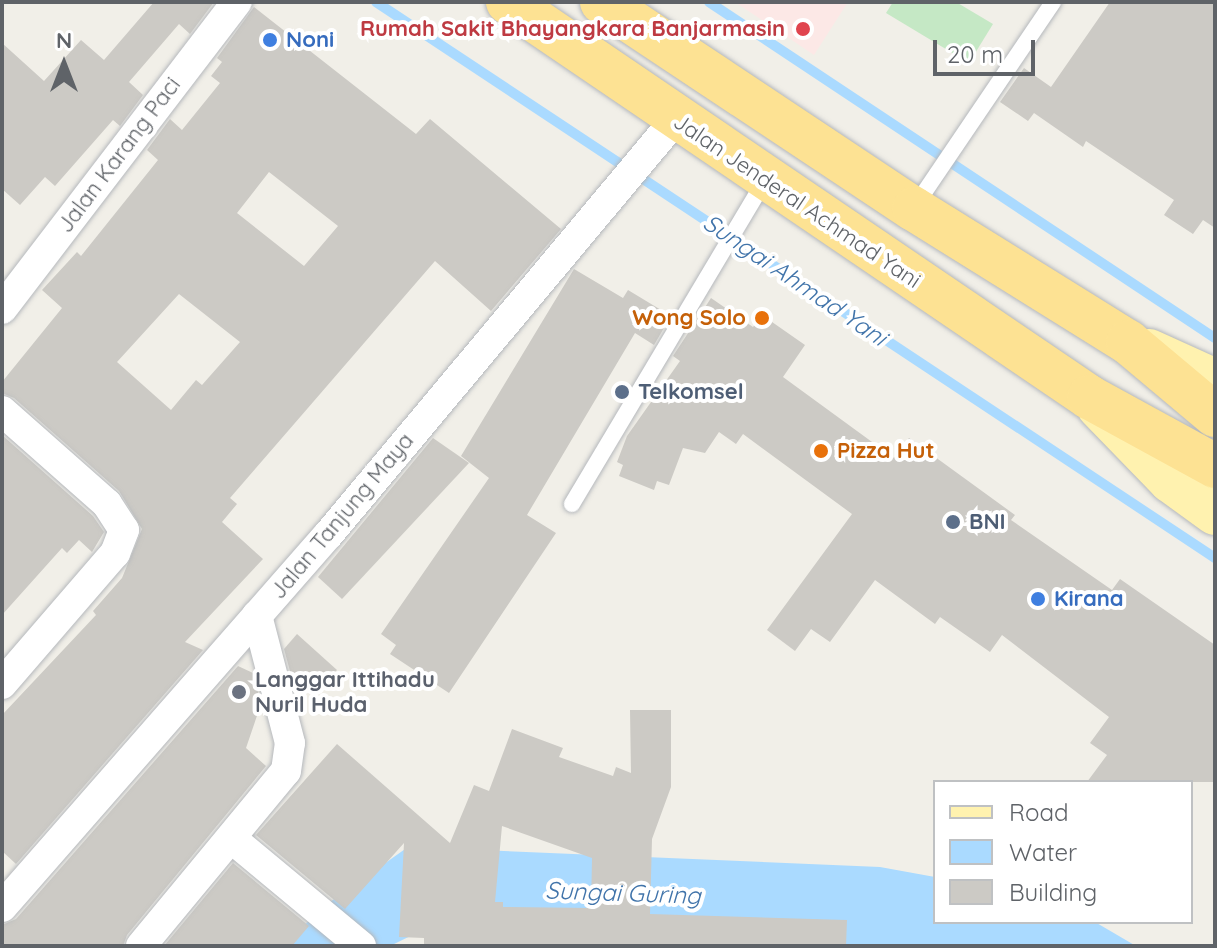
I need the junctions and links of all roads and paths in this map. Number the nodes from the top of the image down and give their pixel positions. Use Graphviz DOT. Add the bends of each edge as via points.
graph roads {
  1 [pos="237,2"];
  2 [pos="602,2"];
  3 [pos="1053,2"];
  4 [pos="532,8"];
  5 [pos="666,132"];
  6 [pos="861,174"];
  7 [pos="765,180"];
  8 [pos="924,194"];
  9 [pos="829,222"];
  10 [pos="2,309"];
  11 [pos="1089,397"];
  12 [pos="2,411"];
  13 [pos="1209,425"];
  14 [pos="572,504"];
  15 [pos="1215,513"];
  16 [pos="257,615"];
  17 [pos="2,684"];
  18 [pos="231,838"];
  19 [pos="2,907"];
  20 [pos="141,946"];
  21 [pos="361,946"];
  1 -- 10 [label="street, Jalan Karang Paci"];
  2 -- 6 [label="highway, Jalan Jenderal Achmad Yani"];
  3 -- 8 [label="lane"];
  4 -- 5 [label="highway, Jalan Jenderal Achmad Yani"];
  5 -- 7 [label="highway, Jalan Jenderal Achmad Yani"];
  5 -- 16 [label="street, Jalan Tanjung Maya"];
  6 -- 8 [label="highway, Jalan Jenderal Achmad Yani"];
  6 -- 9 [label="highway"];
  7 -- 9 [label="highway, Jalan Jenderal Achmad Yani"];
  7 -- 14 [label="lane"];
  8 -- 13 [label="highway, Jalan Jenderal Achmad Yani" via="1128,342"];
  9 -- 11 [label="highway, Jalan Jenderal Achmad Yani"];
  11 -- 13 [label="highway, Jalan Jenderal Achmad Yani"];
  11 -- 15 [label="main road, Jalan Jenderal Achmad Yani" via="1171,481"];
  12 -- 17 [label="street" via="107,504 124,530 115,553"];
  16 -- 18 [label="street" via="289,756 280,781"];
  16 -- 19 [label="street, Jalan Tanjung Maya"];
  18 -- 20 [label="street"];
  18 -- 21 [label="street"];
}
